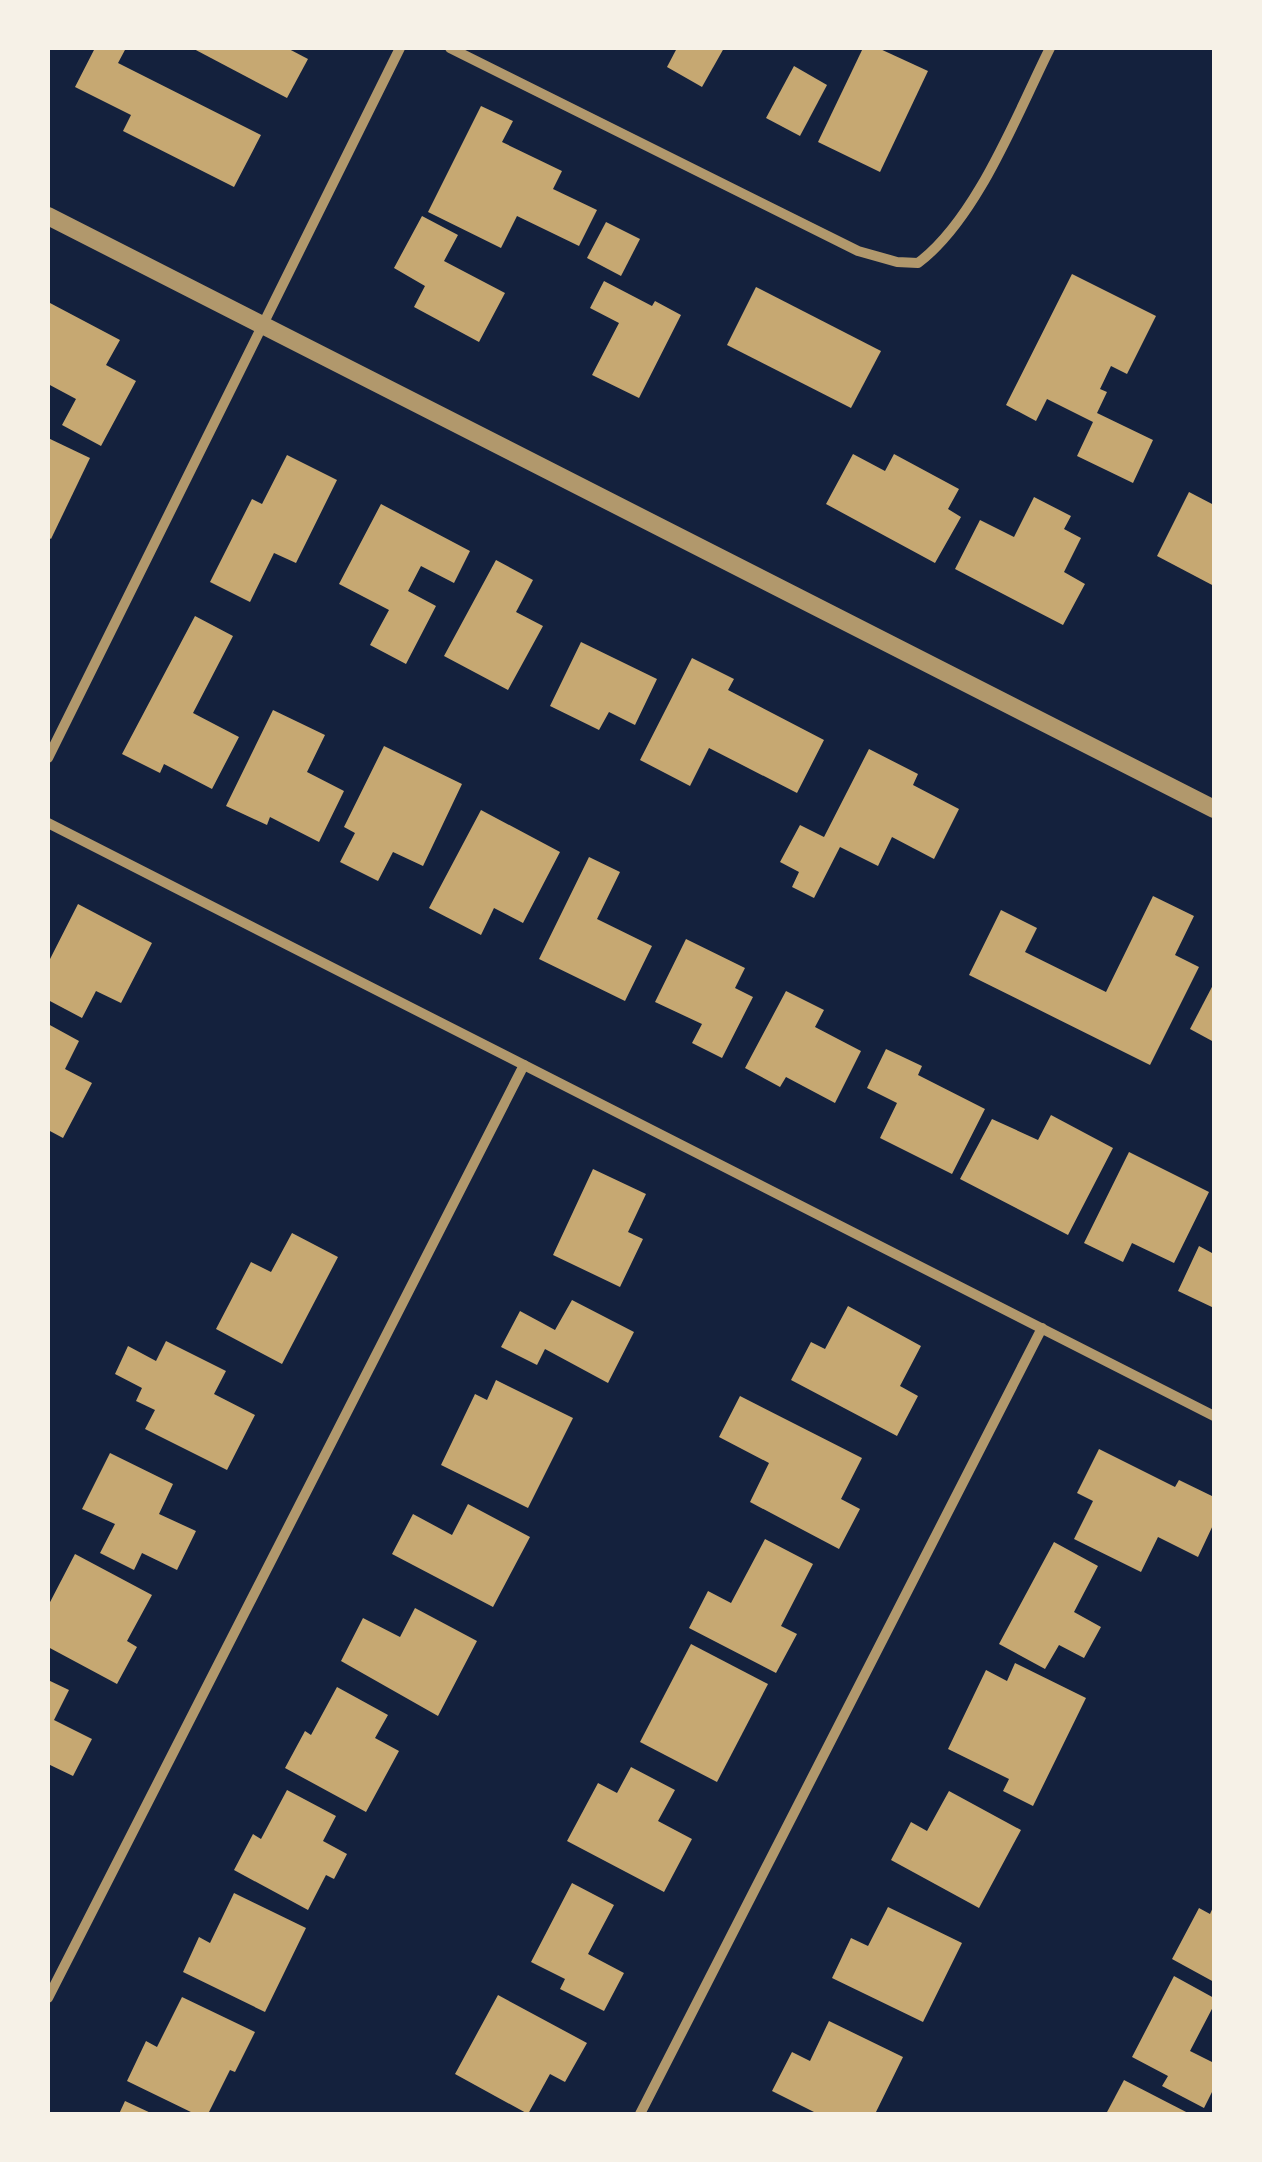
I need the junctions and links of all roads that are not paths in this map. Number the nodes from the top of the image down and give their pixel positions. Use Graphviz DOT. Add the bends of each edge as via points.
graph roads {
  1 [pos="400,48"];
  2 [pos="450,48"];
  3 [pos="1050,48"];
  4 [pos="48,216"];
  5 [pos="264,327"];
  6 [pos="48,758"];
  7 [pos="1214,810"];
  8 [pos="48,823"];
  9 [pos="524,1065"];
  10 [pos="1042,1328"];
  11 [pos="1214,1416"];
  12 [pos="48,1998"];
  13 [pos="640,2114"];
  1 -- 5 [label="street"];
  2 -- 3 [label="street" via="858,250 918,263 952,232"];
  4 -- 5 [label="street"];
  5 -- 6 [label="street"];
  5 -- 7 [label="street"];
  8 -- 9 [label="street"];
  9 -- 10 [label="street"];
  9 -- 12 [label="street"];
  10 -- 11 [label="street"];
  10 -- 13 [label="street"];
}
